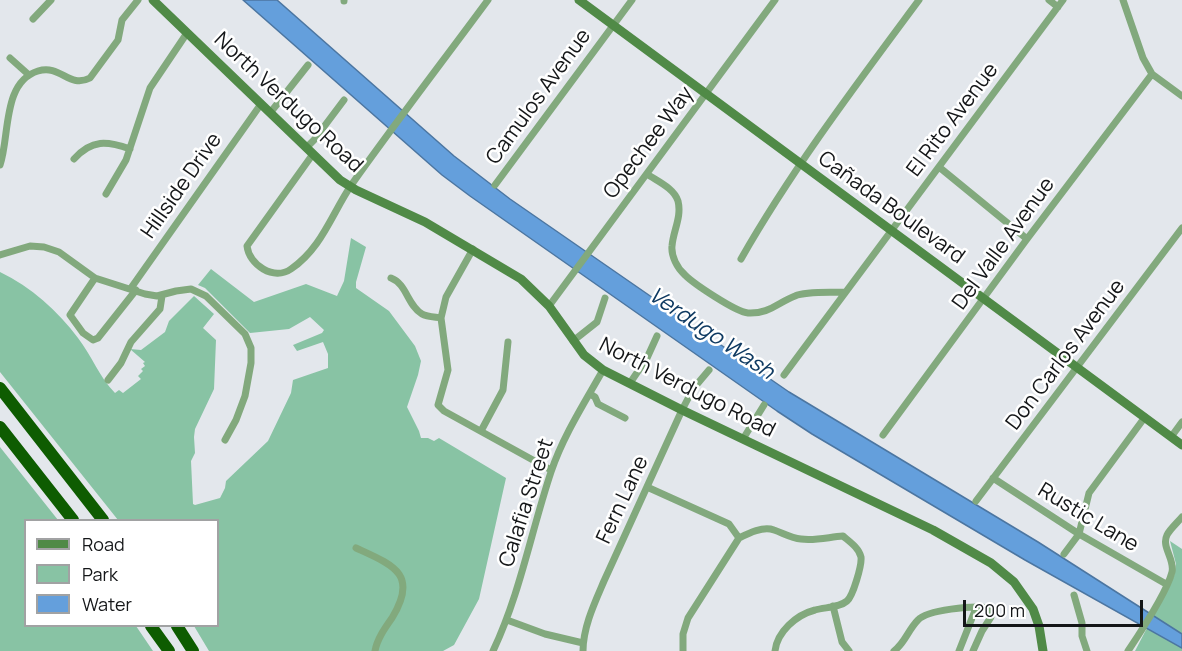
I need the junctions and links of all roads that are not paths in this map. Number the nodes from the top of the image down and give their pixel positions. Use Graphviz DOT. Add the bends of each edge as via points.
graph roads {
  1 [pos="51,0"];
  2 [pos="138,0"];
  3 [pos="153,0"];
  4 [pos="488,0"];
  5 [pos="579,0"];
  6 [pos="632,0"];
  7 [pos="775,0"];
  8 [pos="919,0"];
  9 [pos="1049,0"];
  10 [pos="1063,0"];
  11 [pos="1123,0"];
  12 [pos="1058,7"];
  13 [pos="33,19"];
  14 [pos="613,25"];
  15 [pos="188,33"];
  16 [pos="10,58"];
  17 [pos="308,65"];
  18 [pos="1152,74"];
  19 [pos="29,75"];
  20 [pos="706,93"];
  21 [pos="1182,96"];
  22 [pos="344,100"];
  23 [pos="261,104"];
  24 [pos="270,113"];
  25 [pos="130,149"];
  26 [pos="309,151"];
  27 [pos="74,159"];
  28 [pos="801,164"];
  29 [pos="0,165"];
  30 [pos="939,167"];
  31 [pos="647,174"];
  32 [pos="495,185"];
  33 [pos="351,187"];
  34 [pos="106,194"];
  35 [pos="1182,228"];
  36 [pos="892,231"];
  37 [pos="1027,239"];
  38 [pos="472,249"];
  39 [pos="0,255"];
  40 [pos="741,259"];
  41 [pos="95,278"];
  42 [pos="391,278"];
  43 [pos="133,289"];
  44 [pos="845,292"];
  45 [pos="162,296"];
  46 [pos="605,298"];
  47 [pos="985,299"];
  48 [pos="549,306"];
  49 [pos="441,318"];
  50 [pos="657,336"];
  51 [pos="573,341"];
  52 [pos="508,342"];
  53 [pos="603,369"];
  54 [pos="1078,369"];
  55 [pos="709,370"];
  56 [pos="784,375"];
  57 [pos="108,380"];
  58 [pos="630,383"];
  59 [pos="0,388"];
  60 [pos="590,394"];
  61 [pos="585,402"];
  62 [pos="598,404"];
  63 [pos="764,405"];
  64 [pos="682,410"];
  65 [pos="1145,417"];
  66 [pos="625,418"];
  67 [pos="1182,422"];
  68 [pos="0,427"];
  69 [pos="481,431"];
  70 [pos="883,435"];
  71 [pos="1171,437"];
  72 [pos="743,439"];
  73 [pos="225,441"];
  74 [pos="1182,445"];
  75 [pos="551,470"];
  76 [pos="993,478"];
  77 [pos="647,487"];
  78 [pos="976,501"];
  79 [pos="1182,517"];
  80 [pos="72,519"];
  81 [pos="102,519"];
  82 [pos="1079,534"];
  83 [pos="738,538"];
  84 [pos="356,548"];
  85 [pos="1064,554"];
  86 [pos="1166,584"];
  87 [pos="1074,595"];
  88 [pos="833,606"];
  89 [pos="976,608"];
  90 [pos="507,620"];
  91 [pos="152,627"];
  92 [pos="178,627"];
  93 [pos="583,647"];
  94 [pos="169,651"];
  95 [pos="193,651"];
  96 [pos="375,651"];
  97 [pos="493,651"];
  98 [pos="683,651"];
  99 [pos="775,651"];
  100 [pos="849,651"];
  101 [pos="894,651"];
  102 [pos="959,651"];
  103 [pos="973,651"];
  104 [pos="1043,651"];
  105 [pos="1087,651"];
  106 [pos="1128,651"];
  1 -- 13 [label="street"];
  2 -- 19 [label="street" via="124,16 118,40 90,78 74,82 48,69"];
  3 -- 15 [label="main road, North Verdugo Road"];
  4 -- 33 [label="street"];
  5 -- 14 [label="main road, Cañada Boulevard"];
  6 -- 14 [label="street, Camulos Avenue"];
  7 -- 20 [label="street, Opechee Way"];
  8 -- 28 [label="street"];
  9 -- 12 [label="street"];
  10 -- 12 [label="street, El Rito Avenue"];
  11 -- 18 [label="street"];
  12 -- 30 [label="street, El Rito Avenue"];
  14 -- 20 [label="main road, Cañada Boulevard"];
  14 -- 32 [label="street, Camulos Avenue"];
  15 -- 23 [label="main road, North Verdugo Road"];
  15 -- 25 [label="street" via="150,88"];
  16 -- 19 [label="street"];
  17 -- 24 [label="street"];
  18 -- 21 [label="street"];
  18 -- 37 [label="street, Del Valle Avenue"];
  19 -- 29 [label="street" via="9,106"];
  20 -- 28 [label="main road, Cañada Boulevard"];
  20 -- 31 [label="street, Opechee Way"];
  22 -- 26 [label="street"];
  23 -- 24 [label="main road, North Verdugo Road"];
  23 -- 43 [label="street, Hillside Drive"];
  24 -- 26 [label="main road, North Verdugo Road"];
  25 -- 27 [label="street" via="111,142 94,144"];
  25 -- 34 [label="street"];
  26 -- 33 [label="main road, North Verdugo Road"];
  26 -- 33 [label="street" via="247,246 251,259 268,272 285,273 306,256"];
  28 -- 36 [label="main road, Cañada Boulevard"];
  28 -- 40 [label="street"];
  30 -- 36 [label="street, El Rito Avenue"];
  30 -- 37 [label="street"];
  31 -- 44 [label="street" via="670,189 677,199 679,213 672,246 675,262 699,286 742,313 773,309 796,295"];
  31 -- 48 [label="street, Opechee Way"];
  33 -- 38 [label="main road, North Verdugo Road"];
  35 -- 54 [label="street, Don Carlos Avenue"];
  36 -- 44 [label="street, El Rito Avenue"];
  36 -- 47 [label="main road, Cañada Boulevard"];
  37 -- 47 [label="street, Del Valle Avenue"];
  38 -- 48 [label="main road, North Verdugo Road" via="521,279"];
  38 -- 49 [label="street" via="446,297"];
  39 -- 41 [label="street" via="30,246 44,247 59,252"];
  41 -- 43 [label="street"];
  41 -- 43 [label="street, Hillside Drive" via="70,315 89,339 98,338"];
  42 -- 49 [label="street" via="399,281 416,309"];
  43 -- 45 [label="street"];
  44 -- 56 [label="street, El Rito Avenue"];
  45 -- 57 [label="street" via="160,309 131,342"];
  45 -- 73 [label="street" via="184,289 197,291 250,343 245,396"];
  46 -- 51 [label="street" via="597,322"];
  47 -- 54 [label="main road, Cañada Boulevard"];
  47 -- 70 [label="street, Del Valle Avenue"];
  48 -- 51 [label="main road, North Verdugo Road"];
  49 -- 69 [label="street" via="448,370 438,405"];
  50 -- 58 [label="street"];
  51 -- 53 [label="main road, North Verdugo Road" via="584,356"];
  52 -- 69 [label="street" via="503,390"];
  53 -- 58 [label="main road, North Verdugo Road"];
  53 -- 60 [label="street, Calafia Street"];
  54 -- 65 [label="main road, Cañada Boulevard"];
  54 -- 76 [label="street, Don Carlos Avenue"];
  55 -- 64 [label="street, Fern Lane"];
  58 -- 64 [label="main road, North Verdugo Road"];
  59 -- 81 [label="highway"];
  60 -- 61 [label="street, Calafia Street"];
  60 -- 62 [label="street"];
  61 -- 62 [label="street"];
  61 -- 75 [label="street, Calafia Street"];
  62 -- 66 [label="street"];
  63 -- 72 [label="street"];
  64 -- 72 [label="main road, North Verdugo Road"];
  64 -- 77 [label="street, Fern Lane"];
  65 -- 71 [label="main road, Cañada Boulevard"];
  65 -- 82 [label="street" via="1089,493"];
  67 -- 71 [label="street"];
  68 -- 80 [label="highway"];
  69 -- 75 [label="street"];
  71 -- 74 [label="main road, Cañada Boulevard"];
  72 -- 104 [label="main road, North Verdugo Road" via="933,530 991,563 1014,582 1029,602 1039,626"];
  75 -- 90 [label="street, Calafia Street"];
  76 -- 78 [label="street, Don Carlos Avenue"];
  76 -- 82 [label="street, Rustic Lane"];
  77 -- 83 [label="street" via="729,524"];
  77 -- 93 [label="street, Fern Lane" via="593,606"];
  79 -- 86 [label="street" via="1166,538 1172,566"];
  82 -- 85 [label="street"];
  82 -- 86 [label="street, Rustic Lane"];
  83 -- 88 [label="street" via="772,529 800,539 843,536 856,547 861,558 854,592 849,600"];
  83 -- 98 [label="street" via="688,618"];
  84 -- 96 [label="street" via="386,561 400,575 403,585 403,597"];
  86 -- 106 [label="street"];
  87 -- 105 [label="street"];
  88 -- 99 [label="street" via="812,610 785,627 776,639"];
  88 -- 100 [label="street" via="842,642"];
  89 -- 101 [label="street" via="929,613 918,620"];
  89 -- 102 [label="street"];
  89 -- 103 [label="street" via="988,608 992,615"];
  90 -- 93 [label="street"];
  90 -- 97 [label="street, Calafia Street"];
  91 -- 94 [label="highway"];
  92 -- 95 [label="highway"];
}
